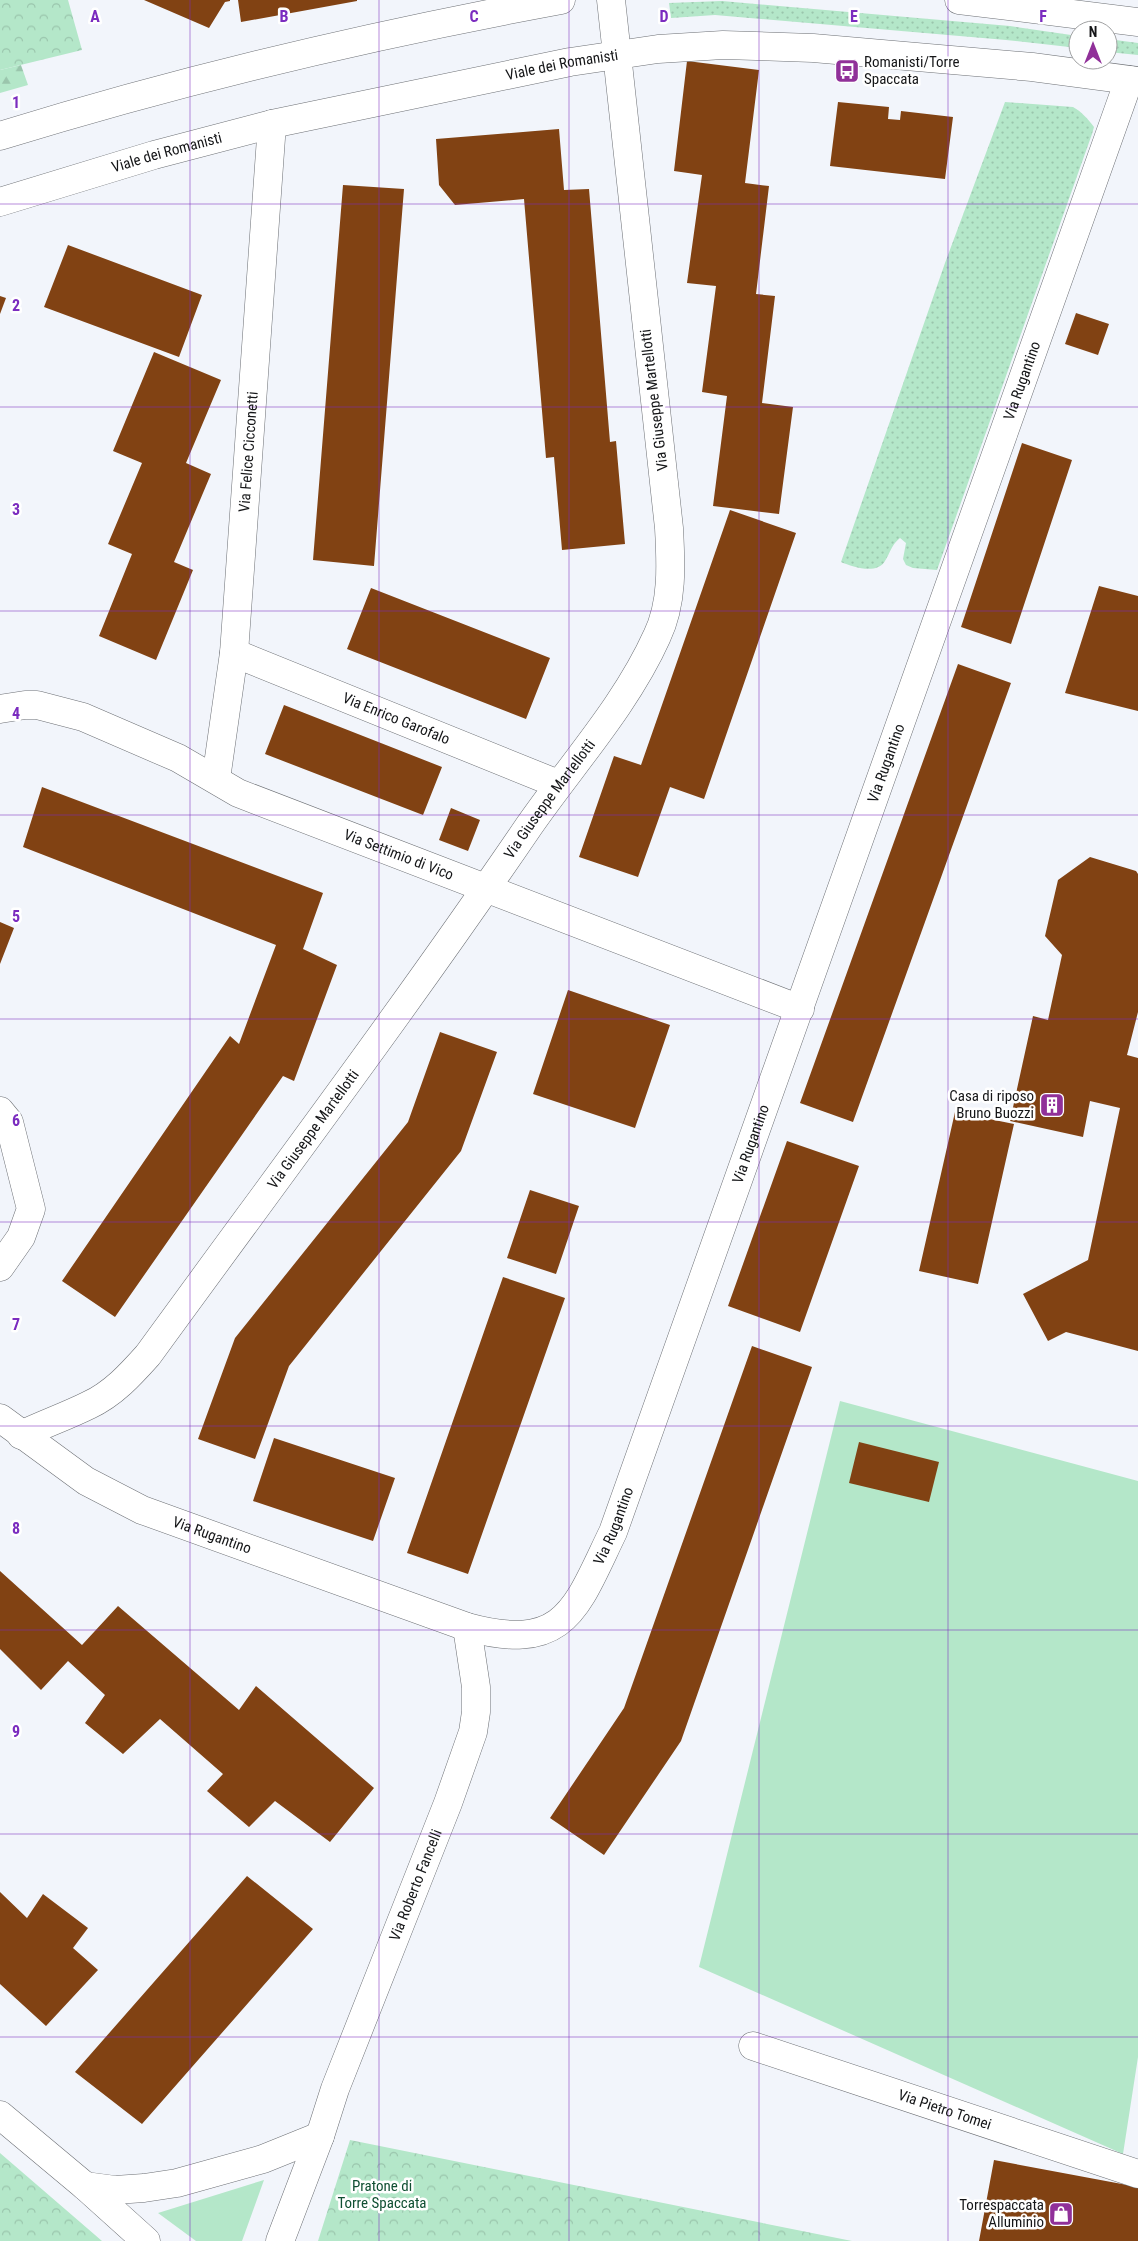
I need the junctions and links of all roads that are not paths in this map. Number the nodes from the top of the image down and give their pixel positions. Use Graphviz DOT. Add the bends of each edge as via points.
graph roads {
  1 [pos="561,0"];
  2 [pos="611,0"];
  3 [pos="959,0"];
  4 [pos="1138,22"];
  5 [pos="617,55"];
  6 [pos="1134,80"];
  7 [pos="272,124"];
  8 [pos="0,136"];
  9 [pos="0,202"];
  10 [pos="234,653"];
  11 [pos="0,709"];
  12 [pos="216,779"];
  13 [pos="558,784"];
  14 [pos="486,889"];
  15 [pos="800,1009"];
  16 [pos="0,1111"];
  17 [pos="0,1267"];
  18 [pos="0,1418"];
  19 [pos="21,1435"];
  20 [pos="467,1627"];
  21 [pos="753,2046"];
  22 [pos="0,2115"];
  23 [pos="320,2136"];
  24 [pos="1138,2174"];
  25 [pos="86,2186"];
  26 [pos="146,2241"];
  27 [pos="280,2241"];
  1 -- 8 [label="street" via="267,62 105,104"];
  2 -- 5 [label="street, Via Giuseppe Martellotti"];
  3 -- 4 [label="street"];
  5 -- 6 [label="street, Viale dei Romanisti" via="699,46 768,45 998,63"];
  5 -- 7 [label="street, Viale dei Romanisti"];
  5 -- 13 [label="street, Via Giuseppe Martellotti" via="669,528 669,589 658,634 649,652 608,717"];
  6 -- 15 [label="street, Via Rugantino"];
  7 -- 9 [label="street, Viale dei Romanisti" via="164,152"];
  7 -- 10 [label="street, Via Felice Cicconetti"];
  10 -- 12 [label="street, Via Felice Cicconetti"];
  10 -- 13 [label="street, Via Enrico Garofalo"];
  11 -- 12 [label="street, Via Settimio di Vico" via="37,706 83,718 169,754"];
  12 -- 14 [label="street, Via Settimio di Vico" via="238,793"];
  13 -- 14 [label="street, Via Giuseppe Martellotti"];
  14 -- 15 [label="street, Via Settimio di Vico"];
  14 -- 19 [label="street, Via Giuseppe Martellotti" via="148,1355 104,1397"];
  15 -- 20 [label="street, Via Rugantino" via="613,1532 582,1595 562,1621 541,1631 502,1634"];
  16 -- 17 [label="street" via="9,1122 31,1209 21,1237"];
  18 -- 19 [label="street, Via Rugantino"];
  19 -- 20 [label="street, Via Rugantino" via="86,1481 142,1510"];
  20 -- 23 [label="street, Via Roberto Fancelli" via="476,1687 473,1732 335,2089"];
  21 -- 24 [label="street, Via Pietro Tomei"];
  22 -- 25 [label="street"];
  23 -- 25 [label="street" via="263,2159 177,2183 130,2190"];
  23 -- 27 [label="street, Via Roberto Fancelli"];
  25 -- 26 [label="street"];
}
